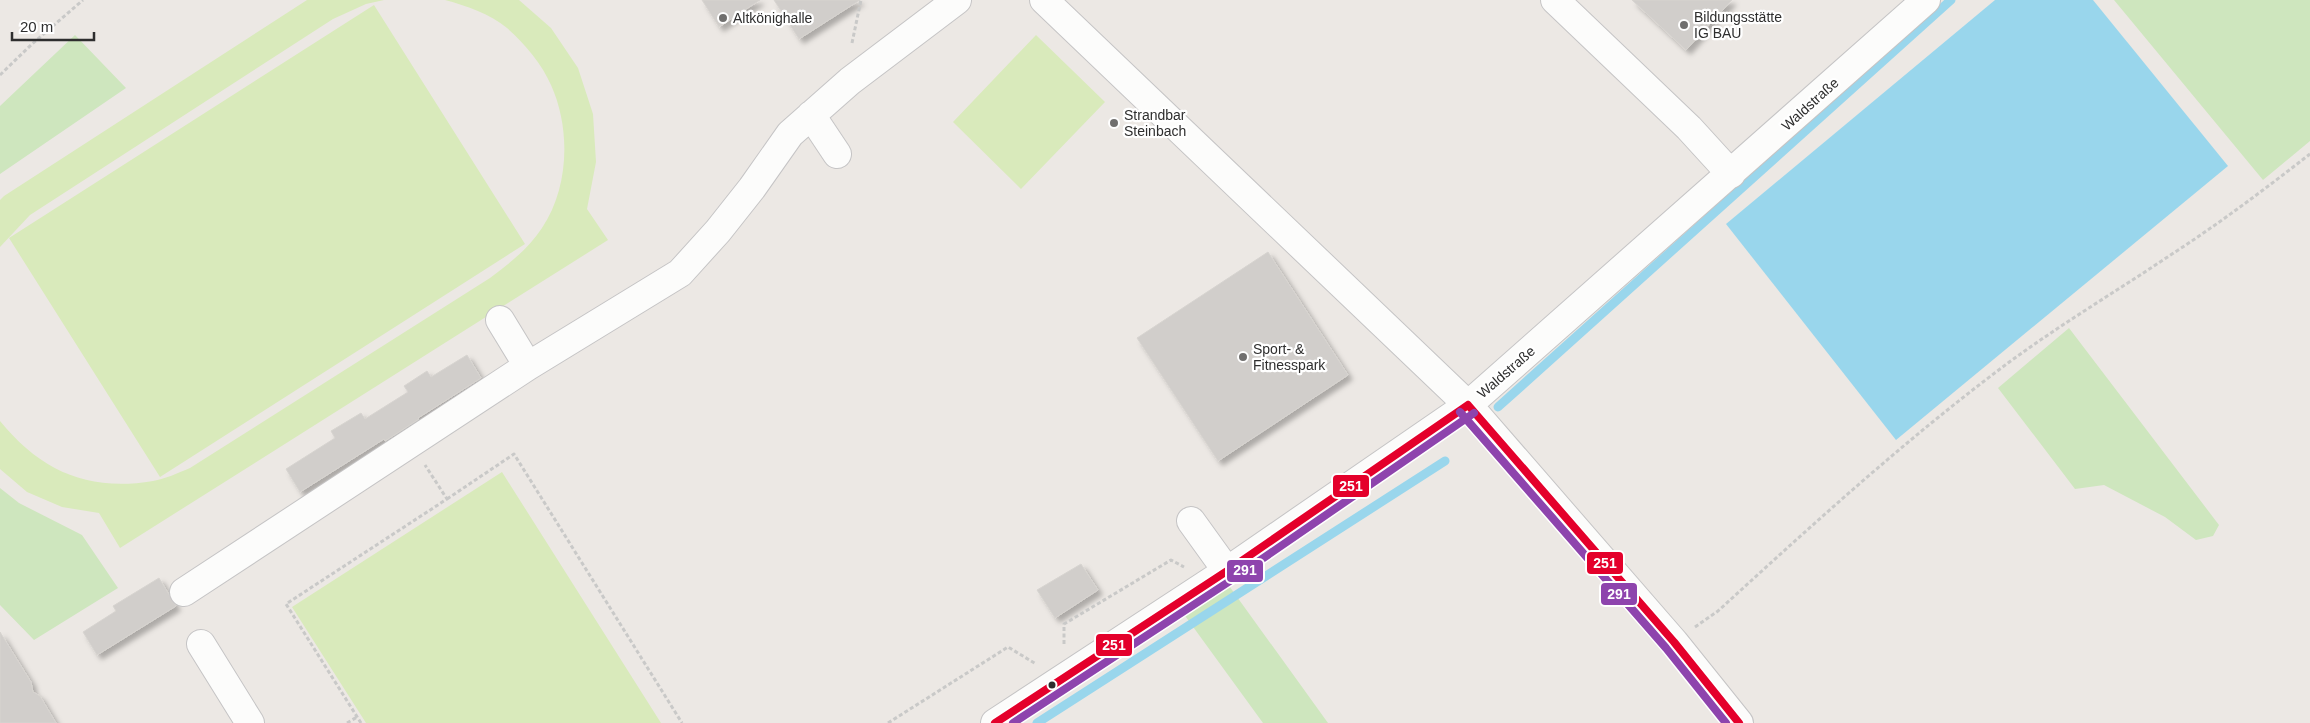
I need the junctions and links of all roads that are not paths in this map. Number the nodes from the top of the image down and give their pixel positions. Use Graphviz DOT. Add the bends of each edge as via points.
graph roads {
  1 [pos="957,0"];
  2 [pos="1044,0"];
  3 [pos="1555,0"];
  4 [pos="1926,0"];
  5 [pos="811,115"];
  6 [pos="836,154"];
  7 [pos="1731,174"];
  8 [pos="500,320"];
  9 [pos="528,366"];
  10 [pos="1468,406"];
  11 [pos="1191,521"];
  12 [pos="1227,570"];
  13 [pos="184,592"];
  14 [pos="201,644"];
  15 [pos="250,723"];
  16 [pos="995,723"];
  17 [pos="1739,723"];
  1 -- 5 [label="street" via="850,81"];
  2 -- 10 [label="street"];
  3 -- 7 [label="street" via="1689,128"];
  4 -- 7 [label="street, Waldstraße"];
  5 -- 6 [label="street"];
  5 -- 9 [label="street" via="790,134 718,231 680,273"];
  7 -- 10 [label="street, Waldstraße"];
  8 -- 9 [label="street"];
  9 -- 13 [label="street"];
  10 -- 12 [label="street, Waldstraße"];
  10 -- 17 [label="street" via="1674,642"];
  11 -- 12 [label="street"];
  12 -- 16 [label="street, Waldstraße"];
  14 -- 15 [label="street"];
}
